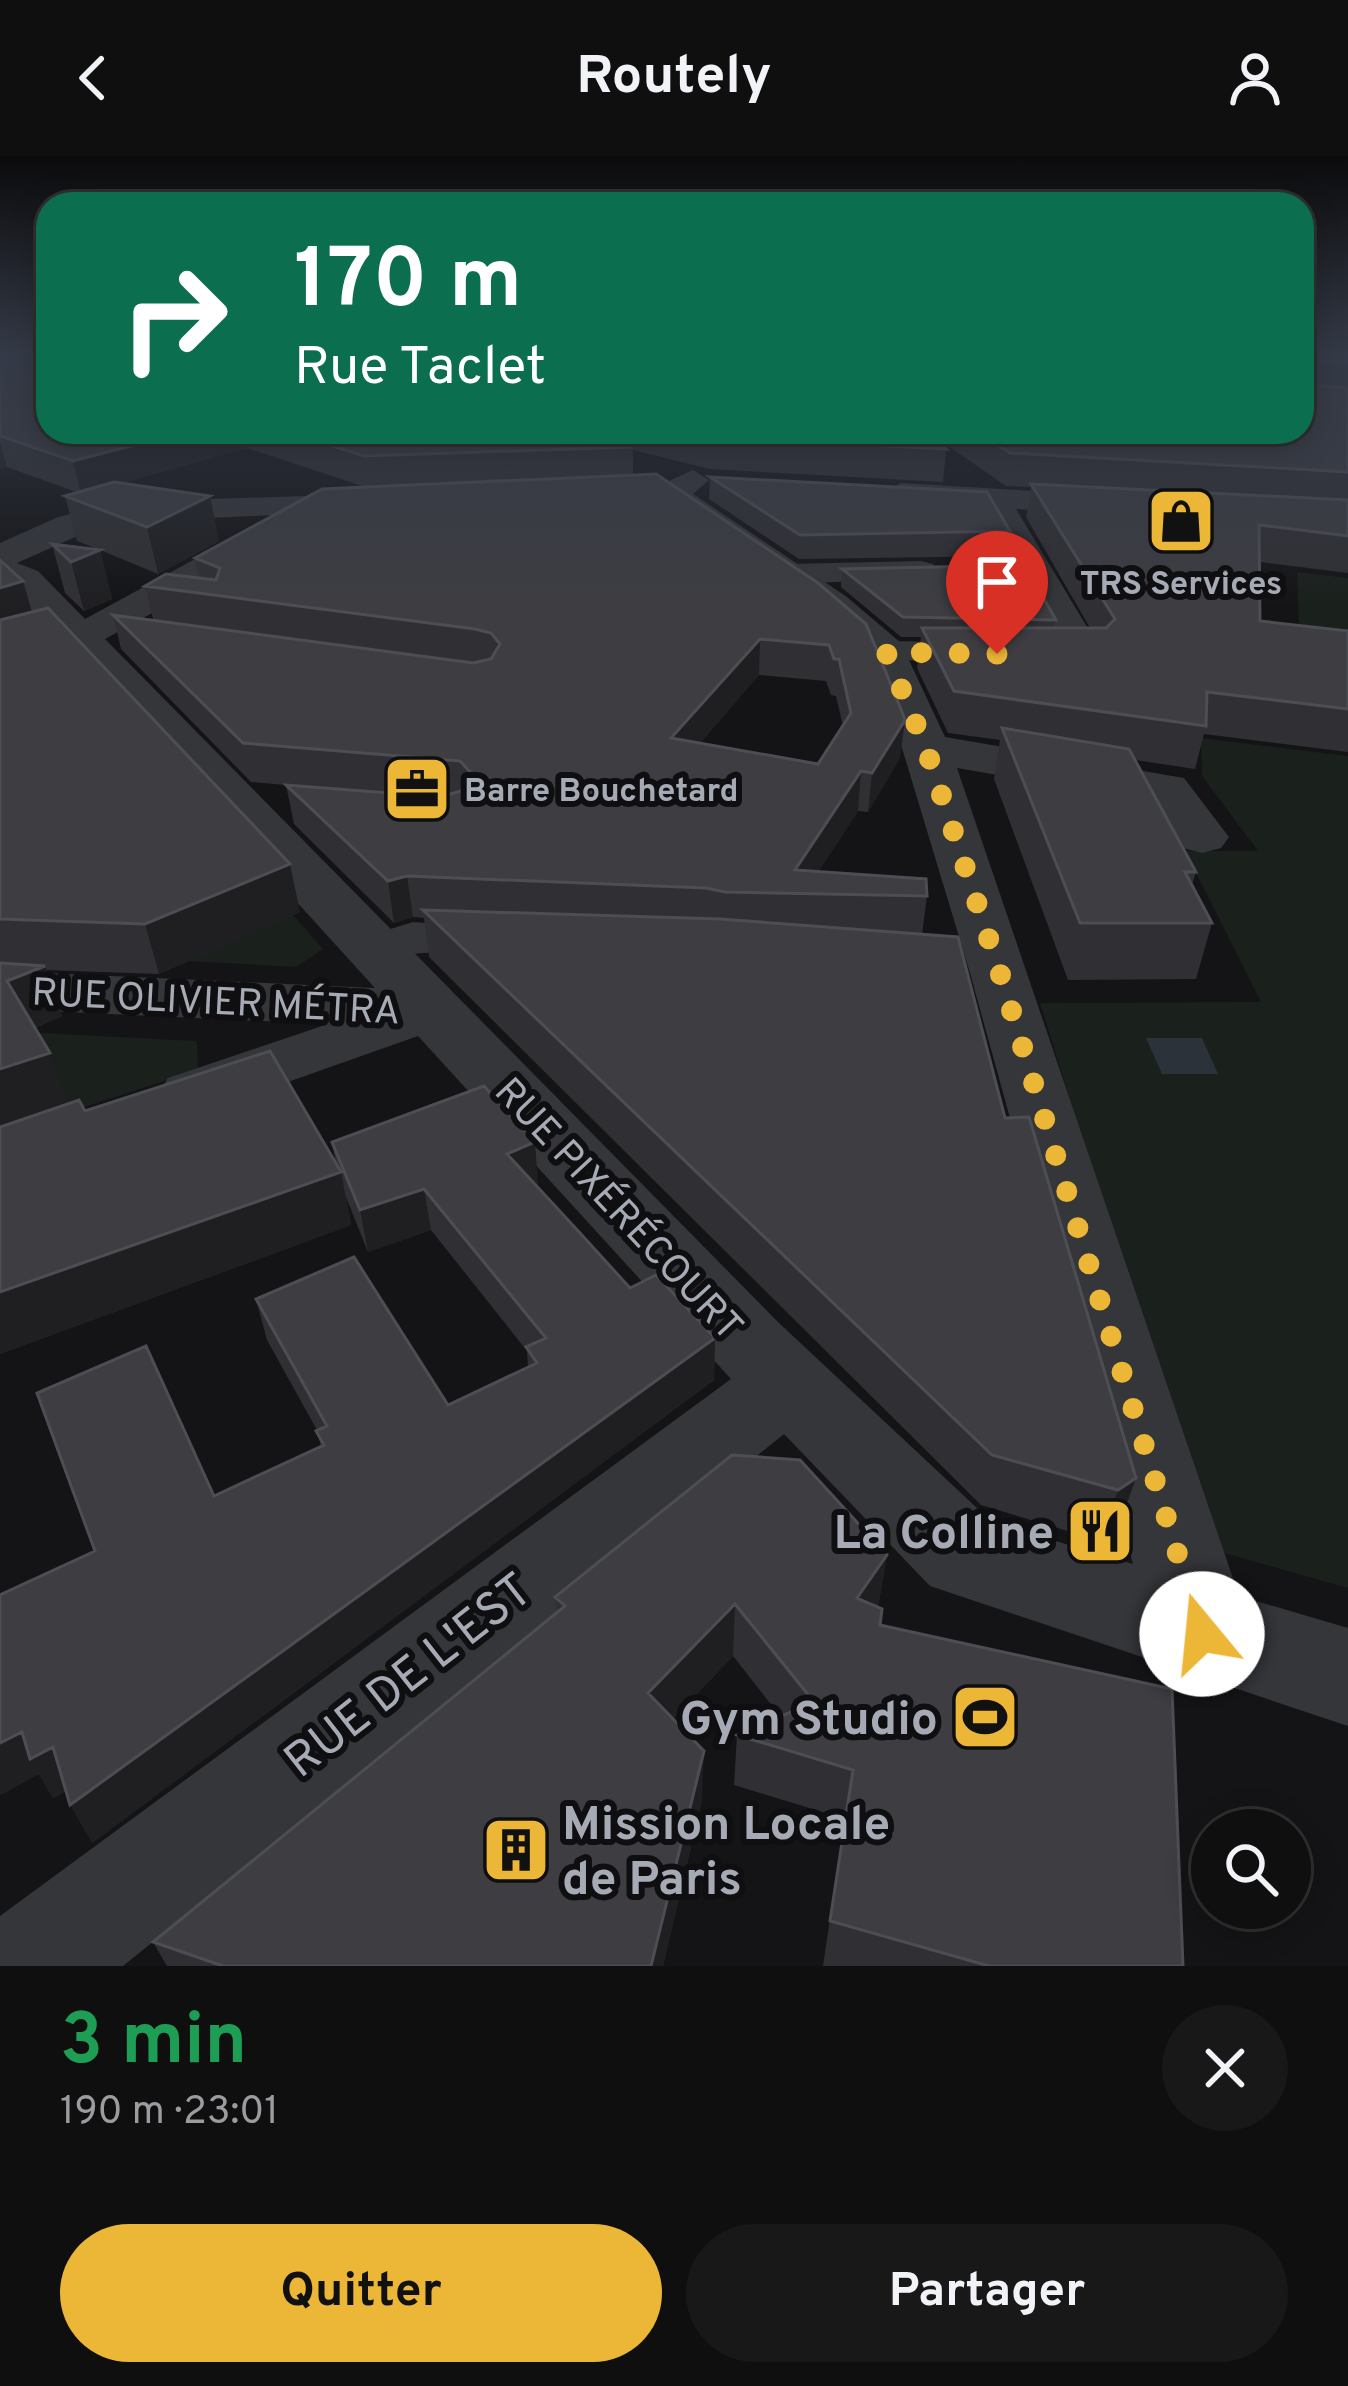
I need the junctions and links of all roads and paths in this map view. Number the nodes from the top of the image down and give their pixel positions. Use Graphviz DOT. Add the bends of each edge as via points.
graph roads {
  1 [pos="938,460"];
  2 [pos="682,478"];
  3 [pos="875,492"];
  4 [pos="417,499"];
  5 [pos="994,499"];
  6 [pos="324,502"];
  7 [pos="1142,507"];
  8 [pos="0,557"];
  9 [pos="1035,569"];
  10 [pos="0,570"];
  11 [pos="991,570"];
  12 [pos="946,571"];
  13 [pos="788,574"];
  14 [pos="66,631"];
  15 [pos="176,639"];
  16 [pos="886,652"];
  17 [pos="926,748"];
  18 [pos="235,800"];
  19 [pos="298,804"];
  20 [pos="1202,837"];
  21 [pos="548,943"];
  22 [pos="373,951"];
  23 [pos="0,990"];
  24 [pos="432,1009"];
  25 [pos="126,1116"];
  26 [pos="786,1384"];
  27 [pos="1202,1634"];
  28 [pos="1348,1677"];
  29 [pos="30,1966"];
  1 -- 5 [label="street"];
  2 -- 13 [label="street"];
  3 -- 5 [label="street"];
  4 -- 6 [label="street"];
  5 -- 7 [label="street"];
  5 -- 9 [label="street"];
  6 -- 8 [label="street" via="121,512"];
  6 -- 14 [label="street"];
  9 -- 11 [label="street"];
  9 -- 16 [label="street" via="1085,655"];
  10 -- 14 [label="street, RUE PIXÉRÉCOURT" via="24,579"];
  12 -- 13 [label="street"];
  13 -- 16 [label="street"];
  14 -- 15 [label="street"];
  14 -- 18 [label="street, RUE PIXÉRÉCOURT"];
  16 -- 17 [label="street"];
  17 -- 20 [label="street" via="1166,789"];
  17 -- 27 [label="street" via="966,961"];
  18 -- 19 [label="street"];
  18 -- 22 [label="street, RUE PIXÉRÉCOURT"];
  21 -- 22 [label="street" via="412,937"];
  22 -- 24 [label="street, RUE PIXÉRÉCOURT"];
  23 -- 24 [label="street, RUE OLIVIER MÉTRA"];
  24 -- 25 [label="street"];
  24 -- 26 [label="street, RUE PIXÉRÉCOURT"];
  26 -- 27 [label="street, RUE PIXÉRÉCOURT" via="963,1556"];
  26 -- 29 [label="street, RUE DE L'EST"];
  27 -- 28 [label="street, RUE PIXÉRÉCOURT"];
}
